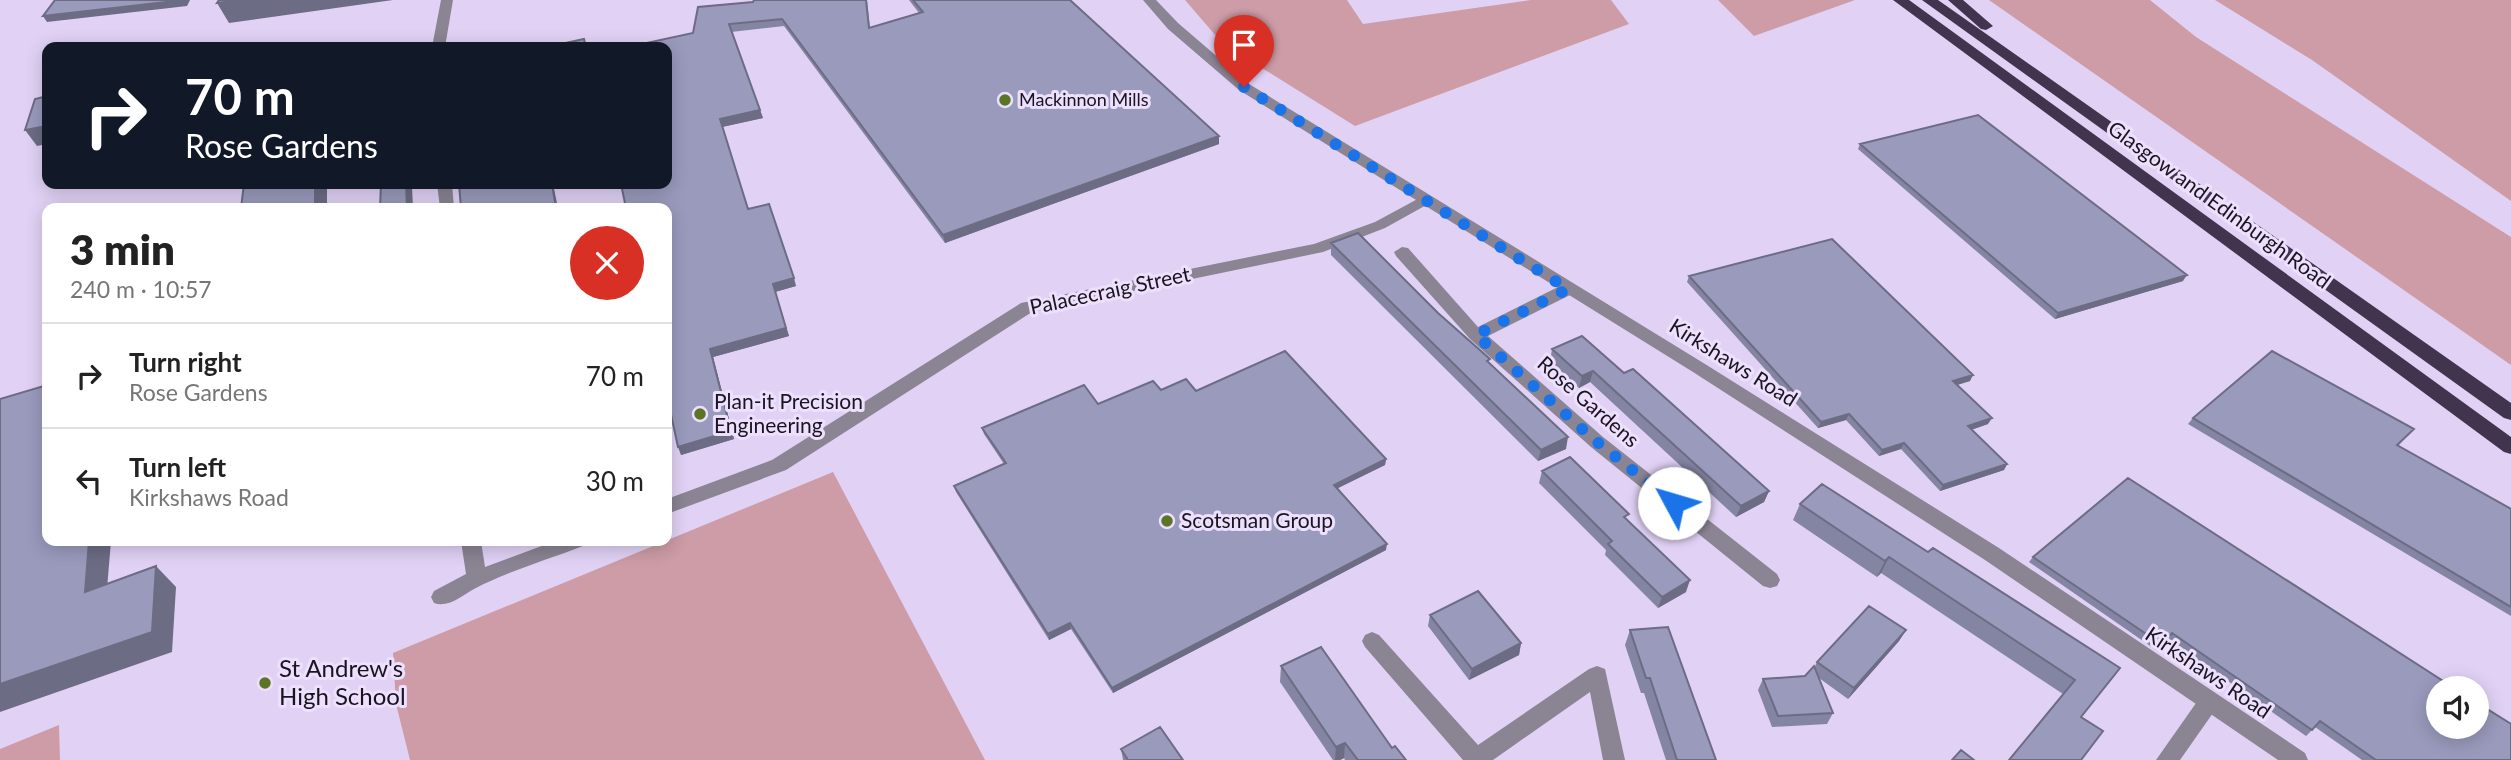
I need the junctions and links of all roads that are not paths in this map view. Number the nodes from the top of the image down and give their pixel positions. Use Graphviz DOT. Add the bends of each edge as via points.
graph roads {
  1 [pos="447,0"];
  2 [pos="1149,0"];
  3 [pos="1900,0"];
  4 [pos="1929,0"];
  5 [pos="1955,0"];
  6 [pos="439,42"];
  7 [pos="2100,122"];
  8 [pos="1425,200"];
  9 [pos="1402,252"];
  10 [pos="1568,289"];
  11 [pos="1476,335"];
  12 [pos="2511,413"];
  13 [pos="2511,447"];
  14 [pos="672,505"];
  15 [pos="472,546"];
  16 [pos="563,546"];
  17 [pos="477,578"];
  18 [pos="1770,580"];
  19 [pos="441,597"];
  20 [pos="1373,641"];
  21 [pos="2209,703"];
  22 [pos="1476,759"];
  23 [pos="1614,760"];
  24 [pos="2167,760"];
  25 [pos="2297,760"];
  1 -- 6 [label="street"];
  2 -- 8 [label="street, Kirkshaws Road" via="1244,87"];
  3 -- 13 [label="highway, Glasgow and Edinburgh Road"];
  4 -- 7 [label="highway, Glasgow and Edinburgh Road"];
  5 -- 7 [label="highway"];
  7 -- 12 [label="highway, Glasgow and Edinburgh Road"];
  8 -- 10 [label="street, Kirkshaws Road"];
  8 -- 14 [label="street, Palacecraig Street" via="1380,225 1317,248 1027,307 779,465"];
  9 -- 11 [label="street, Rose Gardens"];
  10 -- 11 [label="street"];
  10 -- 21 [label="street, Kirkshaws Road" via="1992,554"];
  11 -- 18 [label="street, Rose Gardens" via="1597,442"];
  15 -- 17 [label="street"];
  16 -- 17 [label="street"];
  17 -- 19 [label="street"];
  20 -- 22 [label="street"];
  21 -- 24 [label="street"];
  21 -- 25 [label="street, Kirkshaws Road"];
  22 -- 23 [label="street" via="1597,675"];
}
